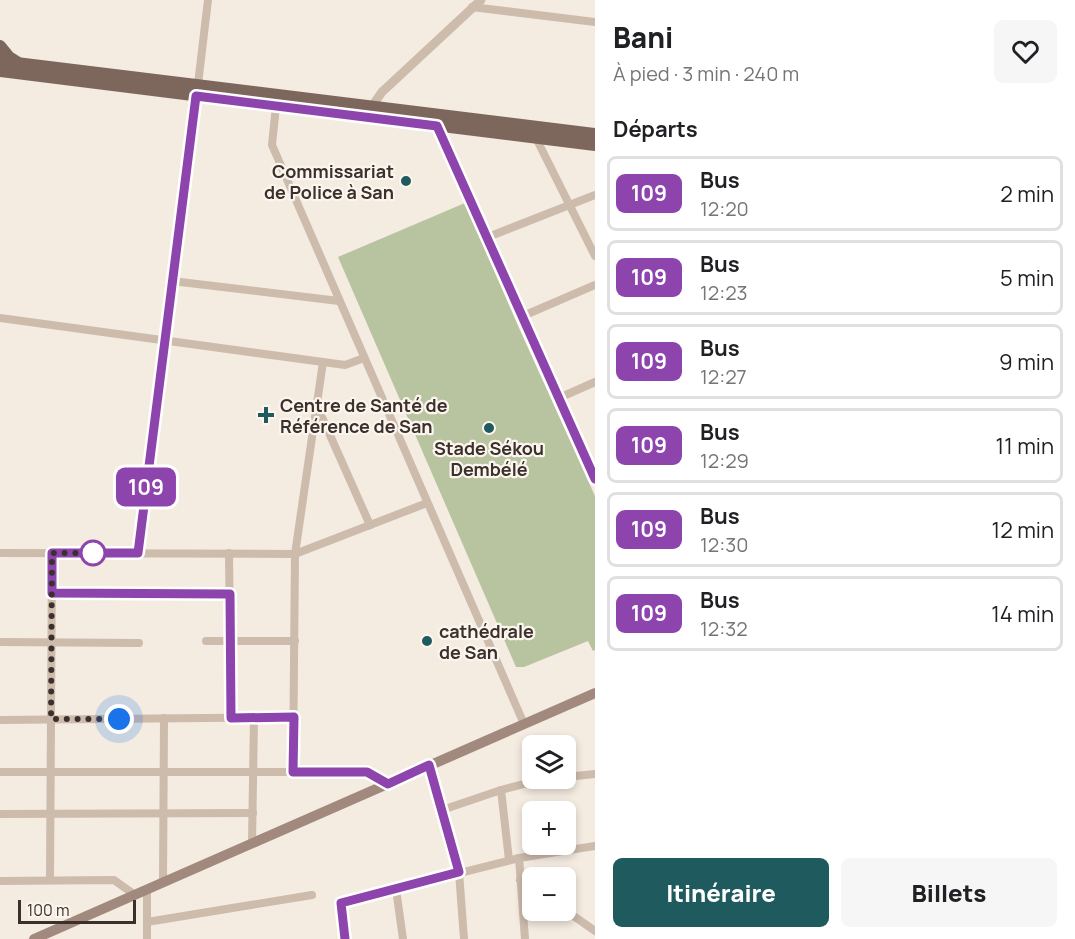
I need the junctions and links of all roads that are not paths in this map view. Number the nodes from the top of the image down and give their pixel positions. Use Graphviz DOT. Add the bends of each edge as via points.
graph roads {
  1 [pos="208,0"];
  2 [pos="481,0"];
  3 [pos="472,7"];
  4 [pos="595,22"];
  5 [pos="0,46"];
  6 [pos="0,61"];
  7 [pos="18,68"];
  8 [pos="0,71"];
  9 [pos="0,78"];
  10 [pos="197,90"];
  11 [pos="276,106"];
  12 [pos="370,112"];
  13 [pos="437,126"];
  14 [pos="595,134"];
  15 [pos="537,138"];
  16 [pos="595,145"];
  17 [pos="595,195"];
  18 [pos="571,204"];
  19 [pos="488,237"];
  20 [pos="595,255"];
  21 [pos="172,281"];
  22 [pos="595,285"];
  23 [pos="339,301"];
  24 [pos="523,316"];
  25 [pos="0,318"];
  26 [pos="164,340"];
  27 [pos="364,358"];
  28 [pos="323,362"];
  29 [pos="595,382"];
  30 [pos="559,398"];
  31 [pos="317,405"];
  32 [pos="595,480"];
  33 [pos="428,503"];
  34 [pos="370,525"];
  35 [pos="0,553"];
  36 [pos="52,553"];
  37 [pos="138,553"];
  38 [pos="229,553"];
  39 [pos="295,554"];
  40 [pos="52,593"];
  41 [pos="230,594"];
  42 [pos="206,641"];
  43 [pos="230,641"];
  44 [pos="294,641"];
  45 [pos="0,642"];
  46 [pos="52,643"];
  47 [pos="139,643"];
  48 [pos="595,693"];
  49 [pos="294,717"];
  50 [pos="164,718"];
  51 [pos="231,718"];
  52 [pos="254,718"];
  53 [pos="51,719"];
  54 [pos="0,720"];
  55 [pos="524,724"];
  56 [pos="429,765"];
  57 [pos="0,772"];
  58 [pos="51,772"];
  59 [pos="164,772"];
  60 [pos="253,772"];
  61 [pos="293,772"];
  62 [pos="595,774"];
  63 [pos="576,776"];
  64 [pos="388,784"];
  65 [pos="522,785"];
  66 [pos="501,790"];
  67 [pos="442,810"];
  68 [pos="163,813"];
  69 [pos="253,813"];
  70 [pos="0,814"];
  71 [pos="51,814"];
  72 [pos="252,843"];
  73 [pos="595,846"];
  74 [pos="519,858"];
  75 [pos="509,860"];
  76 [pos="459,872"];
  77 [pos="50,880"];
  78 [pos="520,880"];
  79 [pos="0,881"];
  80 [pos="163,882"];
  81 [pos="147,889"];
  82 [pos="396,889"];
  83 [pos="135,895"];
  84 [pos="312,895"];
  85 [pos="576,918"];
  86 [pos="147,922"];
  87 [pos="595,931"];
  88 [pos="34,939"];
  89 [pos="147,939"];
  90 [pos="345,939"];
  91 [pos="403,939"];
  92 [pos="464,939"];
  93 [pos="525,939"];
  1 -- 10 [label="street"];
  2 -- 3 [label="street"];
  3 -- 4 [label="street"];
  3 -- 12 [label="street" via="382,92"];
  5 -- 7 [label="main road"];
  6 -- 7 [label="main road"];
  7 -- 8 [label="main road"];
  7 -- 9 [label="main road"];
  7 -- 10 [label="main road"];
  10 -- 11 [label="main road"];
  10 -- 12 [label="main road"];
  10 -- 21 [label="street"];
  11 -- 12 [label="main road"];
  11 -- 23 [label="street" via="272,145"];
  12 -- 13 [label="main road"];
  12 -- 14 [label="main road"];
  13 -- 15 [label="main road"];
  13 -- 19 [label="street"];
  15 -- 16 [label="main road"];
  15 -- 18 [label="street"];
  17 -- 18 [label="street"];
  18 -- 19 [label="street"];
  18 -- 20 [label="street"];
  19 -- 24 [label="street"];
  21 -- 23 [label="street"];
  21 -- 26 [label="street"];
  22 -- 24 [label="street"];
  23 -- 27 [label="street"];
  24 -- 30 [label="street"];
  25 -- 26 [label="street"];
  26 -- 28 [label="street"];
  26 -- 37 [label="street"];
  27 -- 28 [label="street" via="345,364"];
  27 -- 33 [label="street"];
  28 -- 31 [label="street"];
  29 -- 30 [label="street"];
  30 -- 32 [label="street"];
  31 -- 34 [label="street"];
  31 -- 39 [label="street"];
  33 -- 34 [label="street"];
  33 -- 55 [label="street"];
  34 -- 39 [label="street"];
  35 -- 36 [label="street"];
  36 -- 37 [label="street"];
  36 -- 40 [label="street"];
  37 -- 38 [label="street"];
  38 -- 39 [label="street"];
  38 -- 41 [label="street"];
  39 -- 44 [label="street"];
  40 -- 41 [label="street"];
  40 -- 46 [label="street"];
  41 -- 43 [label="street"];
  42 -- 43 [label="street"];
  43 -- 44 [label="street"];
  43 -- 51 [label="street"];
  44 -- 49 [label="street"];
  45 -- 46 [label="street"];
  46 -- 47 [label="street"];
  46 -- 53 [label="street"];
  48 -- 55 [label="main road"];
  49 -- 52 [label="street"];
  49 -- 61 [label="street"];
  50 -- 51 [label="street"];
  50 -- 53 [label="street"];
  50 -- 59 [label="street"];
  51 -- 52 [label="street"];
  52 -- 60 [label="street"];
  53 -- 54 [label="street"];
  53 -- 58 [label="street"];
  55 -- 56 [label="main road"];
  56 -- 64 [label="main road"];
  56 -- 67 [label="street"];
  57 -- 58 [label="street"];
  58 -- 59 [label="street"];
  58 -- 71 [label="street"];
  59 -- 60 [label="street"];
  59 -- 68 [label="street"];
  60 -- 61 [label="street"];
  60 -- 69 [label="street"];
  61 -- 64 [label="street" via="367,772"];
  62 -- 63 [label="street"];
  64 -- 72 [label="main road"];
  65 -- 66 [label="street"];
  66 -- 67 [label="street"];
  66 -- 75 [label="street"];
  67 -- 76 [label="street"];
  68 -- 69 [label="street"];
  68 -- 71 [label="street"];
  68 -- 80 [label="street"];
  69 -- 72 [label="street"];
  70 -- 71 [label="street"];
  71 -- 77 [label="street"];
  72 -- 80 [label="main road"];
  73 -- 74 [label="street"];
  74 -- 75 [label="street"];
  74 -- 78 [label="street"];
  75 -- 76 [label="street"];
  76 -- 82 [label="street"];
  76 -- 92 [label="street"];
  77 -- 79 [label="street"];
  77 -- 83 [label="street" via="114,880"];
  78 -- 93 [label="street"];
  80 -- 81 [label="main road"];
  81 -- 83 [label="main road"];
  81 -- 86 [label="street"];
  82 -- 90 [label="street" via="341,903"];
  82 -- 91 [label="street"];
  83 -- 88 [label="main road"];
  84 -- 86 [label="street"];
  85 -- 87 [label="street"];
  86 -- 89 [label="street"];
}
